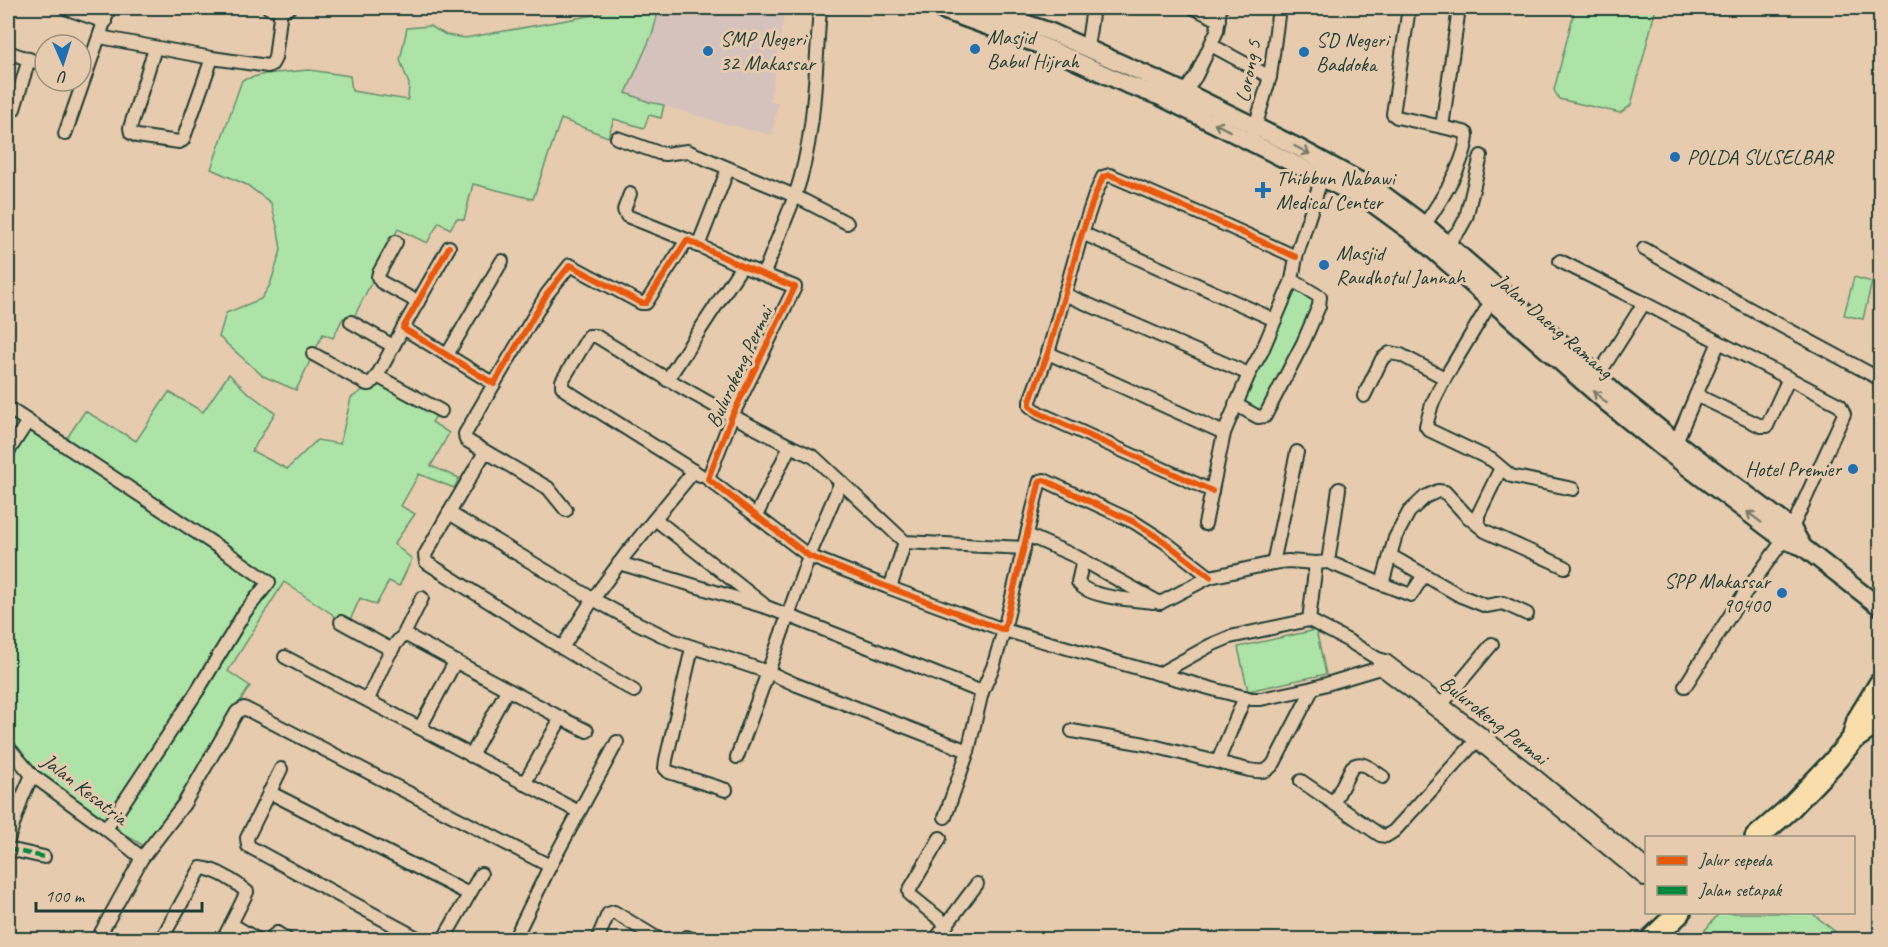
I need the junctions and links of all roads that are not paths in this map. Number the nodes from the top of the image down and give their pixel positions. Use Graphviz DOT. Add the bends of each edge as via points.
graph roads {
  1 [pos="64,8"];
  2 [pos="109,8"];
  3 [pos="280,8"];
  4 [pos="820,8"];
  5 [pos="938,8"];
  6 [pos="980,8"];
  7 [pos="1093,8"];
  8 [pos="1194,8"];
  9 [pos="1279,8"];
  10 [pos="1409,8"];
  11 [pos="1459,8"];
  12 [pos="1219,14"];
  13 [pos="105,22"];
  14 [pos="100,38"];
  15 [pos="1048,40"];
  16 [pos="1211,45"];
  17 [pos="156,48"];
  18 [pos="1086,48"];
  19 [pos="8,51"];
  20 [pos="93,54"];
  21 [pos="212,58"];
  22 [pos="29,59"];
  23 [pos="33,60"];
  24 [pos="1129,76"];
  25 [pos="1270,77"];
  26 [pos="1185,92"];
  27 [pos="78,93"];
  28 [pos="8,114"];
  29 [pos="1442,127"];
  30 [pos="65,134"];
  31 [pos="1253,134"];
  32 [pos="617,138"];
  33 [pos="1481,156"];
  34 [pos="728,169"];
  35 [pos="1324,171"];
  36 [pos="630,194"];
  37 [pos="795,196"];
  38 [pos="847,223"];
  39 [pos="1421,231"];
  40 [pos="1082,233"];
  41 [pos="396,242"];
  42 [pos="693,243"];
  43 [pos="1447,244"];
  44 [pos="449,247"];
  45 [pos="1644,249"];
  46 [pos="1296,257"];
  47 [pos="502,261"];
  48 [pos="1560,261"];
  49 [pos="742,266"];
  50 [pos="764,273"];
  51 [pos="1292,280"];
  52 [pos="1064,294"];
  53 [pos="1495,295"];
  54 [pos="418,302"];
  55 [pos="1644,303"];
  56 [pos="1275,320"];
  57 [pos="351,322"];
  58 [pos="403,328"];
  59 [pos="1719,342"];
  60 [pos="393,346"];
  61 [pos="1048,353"];
  62 [pos="314,354"];
  63 [pos="447,355"];
  64 [pos="1248,374"];
  65 [pos="377,376"];
  66 [pos="1597,377"];
  67 [pos="1445,378"];
  68 [pos="1789,378"];
  69 [pos="1881,379"];
  70 [pos="667,380"];
  71 [pos="494,384"];
  72 [pos="1696,395"];
  73 [pos="1364,396"];
  74 [pos="1235,404"];
  75 [pos="8,408"];
  76 [pos="441,411"];
  77 [pos="732,416"];
  78 [pos="28,421"];
  79 [pos="1224,433"];
  80 [pos="1676,442"];
  81 [pos="790,446"];
  82 [pos="8,452"];
  83 [pos="485,452"];
  84 [pos="1297,452"];
  85 [pos="1501,468"];
  86 [pos="694,471"];
  87 [pos="1707,473"];
  88 [pos="708,479"];
  89 [pos="841,482"];
  90 [pos="1339,489"];
  91 [pos="1573,489"];
  92 [pos="1212,491"];
  93 [pos="566,510"];
  94 [pos="449,513"];
  95 [pos="756,516"];
  96 [pos="655,519"];
  97 [pos="1205,524"];
  98 [pos="1478,525"];
  99 [pos="1788,534"];
  100 [pos="1027,535"];
  101 [pos="905,542"];
  102 [pos="1024,548"];
  103 [pos="809,556"];
  104 [pos="1391,556"];
  105 [pos="1083,560"];
  106 [pos="1322,562"];
  107 [pos="619,563"];
  108 [pos="1273,563"];
  109 [pos="1564,567"];
  110 [pos="1424,575"];
  111 [pos="1210,577"];
  112 [pos="1382,584"];
  113 [pos="890,588"];
  114 [pos="422,598"];
  115 [pos="593,599"];
  116 [pos="1160,603"];
  117 [pos="1881,606"];
  118 [pos="769,608"];
  119 [pos="1527,614"];
  120 [pos="788,616"];
  121 [pos="1309,620"];
  122 [pos="341,622"];
  123 [pos="1004,630"];
  124 [pos="403,636"];
  125 [pos="1492,644"];
  126 [pos="562,648"];
  127 [pos="692,648"];
  128 [pos="392,650"];
  129 [pos="285,657"];
  130 [pos="455,662"];
  131 [pos="1381,663"];
  132 [pos="768,672"];
  133 [pos="1158,674"];
  134 [pos="1881,684"];
  135 [pos="1685,686"];
  136 [pos="1313,688"];
  137 [pos="507,690"];
  138 [pos="634,691"];
  139 [pos="982,692"];
  140 [pos="1245,697"];
  141 [pos="368,700"];
  142 [pos="1442,704"];
  143 [pos="1881,713"];
  144 [pos="561,718"];
  145 [pos="420,728"];
  146 [pos="587,731"];
  147 [pos="1072,731"];
  148 [pos="1472,734"];
  149 [pos="1853,739"];
  150 [pos="617,742"];
  151 [pos="8,747"];
  152 [pos="968,751"];
  153 [pos="471,756"];
  154 [pos="737,757"];
  155 [pos="1218,761"];
  156 [pos="281,769"];
  157 [pos="1523,773"];
  158 [pos="32,775"];
  159 [pos="1383,777"];
  160 [pos="1301,781"];
  161 [pos="524,784"];
  162 [pos="726,790"];
  163 [pos="269,792"];
  164 [pos="1334,802"];
  165 [pos="579,812"];
  166 [pos="945,817"];
  167 [pos="106,829"];
  168 [pos="1757,836"];
  169 [pos="940,838"];
  170 [pos="8,840"];
  171 [pos="8,849"];
  172 [pos="44,857"];
  173 [pos="142,858"];
  174 [pos="1645,864"];
  175 [pos="550,866"];
  176 [pos="481,874"];
  177 [pos="1645,877"];
  178 [pos="977,884"];
  179 [pos="469,894"];
  180 [pos="1678,914"];
  181 [pos="231,924"];
  182 [pos="947,925"];
  183 [pos="97,939"];
  184 [pos="161,939"];
  185 [pos="223,939"];
  186 [pos="258,939"];
  187 [pos="268,939"];
  188 [pos="288,939"];
  189 [pos="421,939"];
  190 [pos="443,939"];
  191 [pos="514,939"];
  192 [pos="597,939"];
  193 [pos="660,939"];
  194 [pos="682,939"];
  195 [pos="694,939"];
  196 [pos="935,939"];
  197 [pos="1651,939"];
  1 -- 13 [label="street"];
  2 -- 13 [label="street"];
  3 -- 21 [label="street" via="275,58 270,65"];
  4 -- 37 [label="street" via="809,144"];
  5 -- 15 [label="main road, Jalan Daeng Ramang"];
  6 -- 15 [label="main road, Jalan Daeng Ramang"];
  7 -- 18 [label="street"];
  8 -- 12 [label="street"];
  9 -- 25 [label="street, Lorong 5"];
  10 -- 29 [label="street" via="1393,114"];
  11 -- 29 [label="street"];
  12 -- 16 [label="street"];
  13 -- 14 [label="street"];
  14 -- 17 [label="street"];
  14 -- 20 [label="street"];
  15 -- 18 [label="main road, Jalan Daeng Ramang"];
  15 -- 24 [label="main road, Jalan Daeng Ramang"];
  16 -- 25 [label="street"];
  16 -- 26 [label="street"];
  17 -- 21 [label="street"];
  17 -- 21 [label="street" via="130,128 137,136 183,140"];
  18 -- 24 [label="main road, Jalan Daeng Ramang"];
  19 -- 22 [label="street"];
  22 -- 23 [label="street"];
  22 -- 28 [label="street" via="14,109"];
  24 -- 26 [label="main road, Jalan Daeng Ramang"];
  31 -- 24 [label="main road, Jalan Daeng Ramang, one-way" via="1180,106"];
  25 -- 31 [label="street, Lorong 5"];
  26 -- 31 [label="main road, Jalan Daeng Ramang"];
  27 -- 30 [label="street"];
  29 -- 39 [label="street" via="1464,132 1467,140 1437,208"];
  31 -- 35 [label="main road, Jalan Daeng Ramang"];
  32 -- 34 [label="street" via="659,153 687,151"];
  33 -- 43 [label="street" via="1466,218"];
  34 -- 37 [label="street"];
  34 -- 42 [label="street"];
  35 -- 39 [label="main road, Jalan Daeng Ramang"];
  35 -- 46 [label="street"];
  36 -- 42 [label="street, Bulurokeng Permai" via="624,210 627,216"];
  37 -- 38 [label="street"];
  37 -- 50 [label="street"];
  39 -- 43 [label="main road, Jalan Daeng Ramang"];
  39 -- 53 [label="main road, Jalan Daeng Ramang"];
  40 -- 46 [label="street" via="1100,182 1110,175"];
  40 -- 52 [label="street"];
  40 -- 56 [label="street"];
  41 -- 54 [label="street" via="378,277"];
  42 -- 49 [label="street, Bulurokeng Permai"];
  42 -- 71 [label="street" via="646,303 575,266 568,266"];
  43 -- 53 [label="main road, Jalan Daeng Ramang"];
  44 -- 54 [label="street"];
  45 -- 69 [label="street"];
  46 -- 51 [label="street"];
  47 -- 63 [label="street"];
  48 -- 55 [label="street"];
  49 -- 50 [label="street, Bulurokeng Permai"];
  49 -- 70 [label="street, Bulurokeng Permai"];
  50 -- 77 [label="street, Bulurokeng Permai" via="795,287"];
  51 -- 56 [label="street"];
  51 -- 74 [label="street" via="1320,297 1303,343 1265,416 1258,417"];
  52 -- 61 [label="street"];
  52 -- 64 [label="street"];
  53 -- 66 [label="main road, Jalan Daeng Ramang" via="1581,360"];
  53 -- 67 [label="street"];
  87 -- 53 [label="main road, Jalan Daeng Ramang, one-way" via="1607,403"];
  54 -- 58 [label="street"];
  55 -- 59 [label="street"];
  55 -- 66 [label="street"];
  56 -- 64 [label="street"];
  57 -- 60 [label="street"];
  58 -- 60 [label="street"];
  58 -- 63 [label="street"];
  59 -- 68 [label="street"];
  59 -- 72 [label="street"];
  60 -- 65 [label="street"];
  61 -- 79 [label="street"];
  61 -- 92 [label="street" via="1030,401 1032,409"];
  62 -- 65 [label="street" via="367,384"];
  63 -- 71 [label="street"];
  64 -- 74 [label="street"];
  65 -- 76 [label="street"];
  66 -- 80 [label="main road, Jalan Daeng Ramang"];
  67 -- 73 [label="street" via="1390,353 1382,359"];
  67 -- 85 [label="street" via="1426,428"];
  68 -- 72 [label="street" via="1770,423 1764,427"];
  68 -- 99 [label="street" via="1840,405 1844,414"];
  70 -- 77 [label="street, Bulurokeng Permai"];
  70 -- 86 [label="street, Bulurokeng Permai" via="593,335 562,386"];
  71 -- 83 [label="street" via="465,434 468,442"];
  72 -- 80 [label="street"];
  74 -- 79 [label="street"];
  75 -- 78 [label="street"];
  77 -- 81 [label="street"];
  77 -- 88 [label="street, Bulurokeng Permai"];
  78 -- 82 [label="street"];
  78 -- 167 [label="street" via="269,582 245,612"];
  79 -- 92 [label="street"];
  80 -- 87 [label="main road, Jalan Daeng Ramang"];
  81 -- 89 [label="street" via="814,457"];
  81 -- 95 [label="street"];
  83 -- 93 [label="street" via="548,488"];
  83 -- 94 [label="street"];
  84 -- 108 [label="street"];
  85 -- 91 [label="street" via="1511,476"];
  85 -- 98 [label="street" via="1478,515"];
  86 -- 88 [label="street"];
  86 -- 96 [label="street"];
  87 -- 99 [label="main road, Jalan Daeng Ramang"];
  88 -- 95 [label="street"];
  89 -- 101 [label="street"];
  89 -- 103 [label="street"];
  90 -- 106 [label="street"];
  92 -- 97 [label="street"];
  94 -- 115 [label="street"];
  94 -- 126 [label="street" via="425,555 426,562"];
  95 -- 103 [label="street"];
  96 -- 107 [label="street"];
  96 -- 118 [label="street"];
  98 -- 104 [label="street" via="1445,492 1438,491 1409,512 1395,538"];
  98 -- 109 [label="street"];
  99 -- 117 [label="main road, Jalan Daeng Ramang"];
  99 -- 135 [label="street"];
  100 -- 102 [label="street"];
  100 -- 105 [label="street"];
  100 -- 111 [label="street" via="1039,484 1044,480 1134,522"];
  101 -- 102 [label="street"];
  101 -- 113 [label="street"];
  102 -- 123 [label="street"];
  103 -- 113 [label="street"];
  103 -- 120 [label="street"];
  104 -- 110 [label="street"];
  104 -- 112 [label="street"];
  105 -- 116 [label="street"];
  105 -- 116 [label="street" via="1078,582 1084,590"];
  106 -- 108 [label="street"];
  106 -- 112 [label="street"];
  106 -- 121 [label="street"];
  107 -- 115 [label="street"];
  107 -- 118 [label="street"];
  108 -- 111 [label="street"];
  110 -- 112 [label="street" via="1411,595"];
  110 -- 119 [label="street" via="1472,601 1489,606 1503,603"];
  111 -- 116 [label="street"];
  113 -- 123 [label="street"];
  114 -- 124 [label="street"];
  115 -- 126 [label="street"];
  115 -- 127 [label="street"];
  118 -- 120 [label="street"];
  120 -- 132 [label="street"];
  120 -- 139 [label="street"];
  121 -- 131 [label="street, Bulurokeng Permai"];
  121 -- 133 [label="street" via="1230,638"];
  122 -- 128 [label="street"];
  123 -- 133 [label="street"];
  123 -- 139 [label="street"];
  124 -- 128 [label="street"];
  124 -- 130 [label="street"];
  125 -- 142 [label="street"];
  126 -- 138 [label="street"];
  127 -- 132 [label="street"];
  127 -- 162 [label="street" via="666,768"];
  128 -- 141 [label="street"];
  129 -- 141 [label="street"];
  130 -- 137 [label="street"];
  130 -- 145 [label="street"];
  131 -- 136 [label="street"];
  131 -- 142 [label="street, Bulurokeng Permai"];
  131 -- 148 [label="street"];
  132 -- 152 [label="street"];
  132 -- 154 [label="street"];
  133 -- 140 [label="street"];
  134 -- 149 [label="highway" via="1858,720"];
  136 -- 140 [label="street" via="1270,698"];
  136 -- 155 [label="street" via="1266,771"];
  137 -- 144 [label="street"];
  137 -- 153 [label="street"];
  139 -- 152 [label="street"];
  140 -- 155 [label="street"];
  141 -- 145 [label="street"];
  142 -- 148 [label="street, Bulurokeng Permai"];
  143 -- 149 [label="highway"];
  144 -- 146 [label="street"];
  144 -- 161 [label="street"];
  145 -- 153 [label="street"];
  147 -- 155 [label="street"];
  148 -- 157 [label="street"];
  148 -- 164 [label="street" via="1390,835 1380,835"];
  149 -- 168 [label="highway" via="1787,811"];
  150 -- 165 [label="street"];
  151 -- 158 [label="street, Jalan Kesatria"];
  152 -- 166 [label="street"];
  153 -- 161 [label="street"];
  156 -- 163 [label="street"];
  157 -- 174 [label="street, Bulurokeng Permai"];
  157 -- 177 [label="street"];
  158 -- 167 [label="street, Jalan Kesatria"];
  158 -- 170 [label="street"];
  159 -- 164 [label="street" via="1364,764 1355,764"];
  160 -- 164 [label="street"];
  161 -- 165 [label="street"];
  163 -- 179 [label="street"];
  163 -- 189 [label="street" via="247,838 250,848"];
  165 -- 175 [label="street"];
  167 -- 173 [label="street, Jalan Kesatria"];
  169 -- 182 [label="street" via="909,891"];
  171 -- 172 [label="street"];
  173 -- 175 [label="street" via="184,804 237,712 244,708"];
  173 -- 183 [label="street"];
  175 -- 191 [label="street"];
  176 -- 179 [label="street"];
  178 -- 182 [label="street"];
  179 -- 190 [label="street"];
  180 -- 197 [label="highway"];
  181 -- 184 [label="street" via="247,892 216,872 201,868"];
  181 -- 185 [label="street"];
  181 -- 186 [label="street"];
  182 -- 196 [label="street"];
  187 -- 188 [label="street" via="277,933"];
  192 -- 193 [label="street" via="608,914 614,912"];
  194 -- 195 [label="street"];
}
